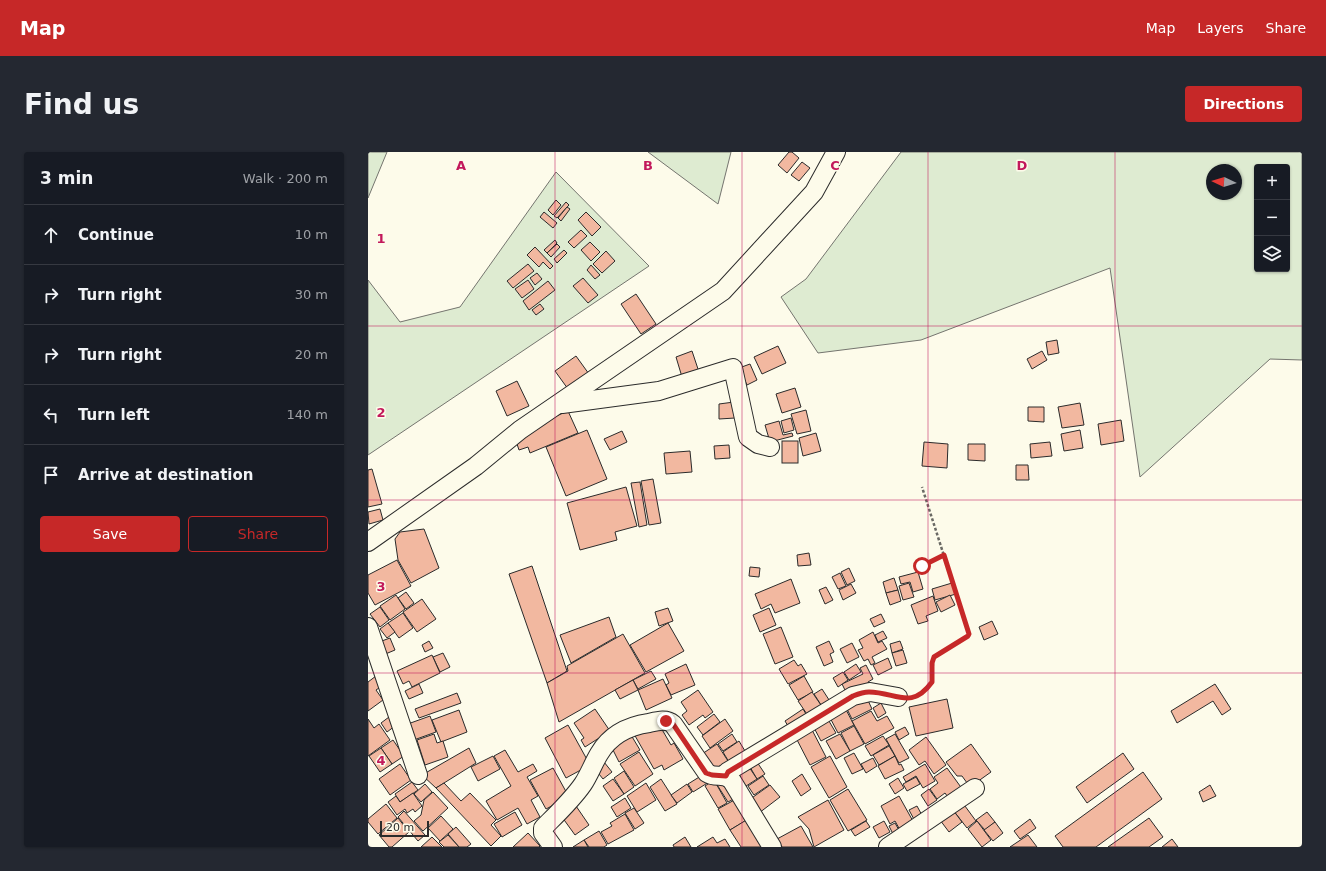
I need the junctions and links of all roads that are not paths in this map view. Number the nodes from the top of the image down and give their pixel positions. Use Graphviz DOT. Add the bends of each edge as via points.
graph roads {
  1 [pos="836,152"];
  2 [pos="558,405"];
  3 [pos="770,447"];
  4 [pos="368,542"];
  5 [pos="368,627"];
  6 [pos="898,697"];
  7 [pos="418,775"];
  8 [pos="726,776"];
  9 [pos="975,788"];
  10 [pos="552,847"];
  11 [pos="772,847"];
  12 [pos="888,847"];
  1 -- 2 [label="street" via="814,192 723,291"];
  2 -- 3 [label="street" via="659,391 733,368 748,437 758,444"];
  2 -- 4 [label="street"];
  5 -- 7 [label="street"];
  6 -- 8 [label="street" via="870,692 853,696 728,772"];
  8 -- 10 [label="street" via="706,773 671,722 635,725 607,743 569,802 543,828 543,833"];
  8 -- 11 [label="street" via="732,781"];
  9 -- 12 [label="street"];
}
